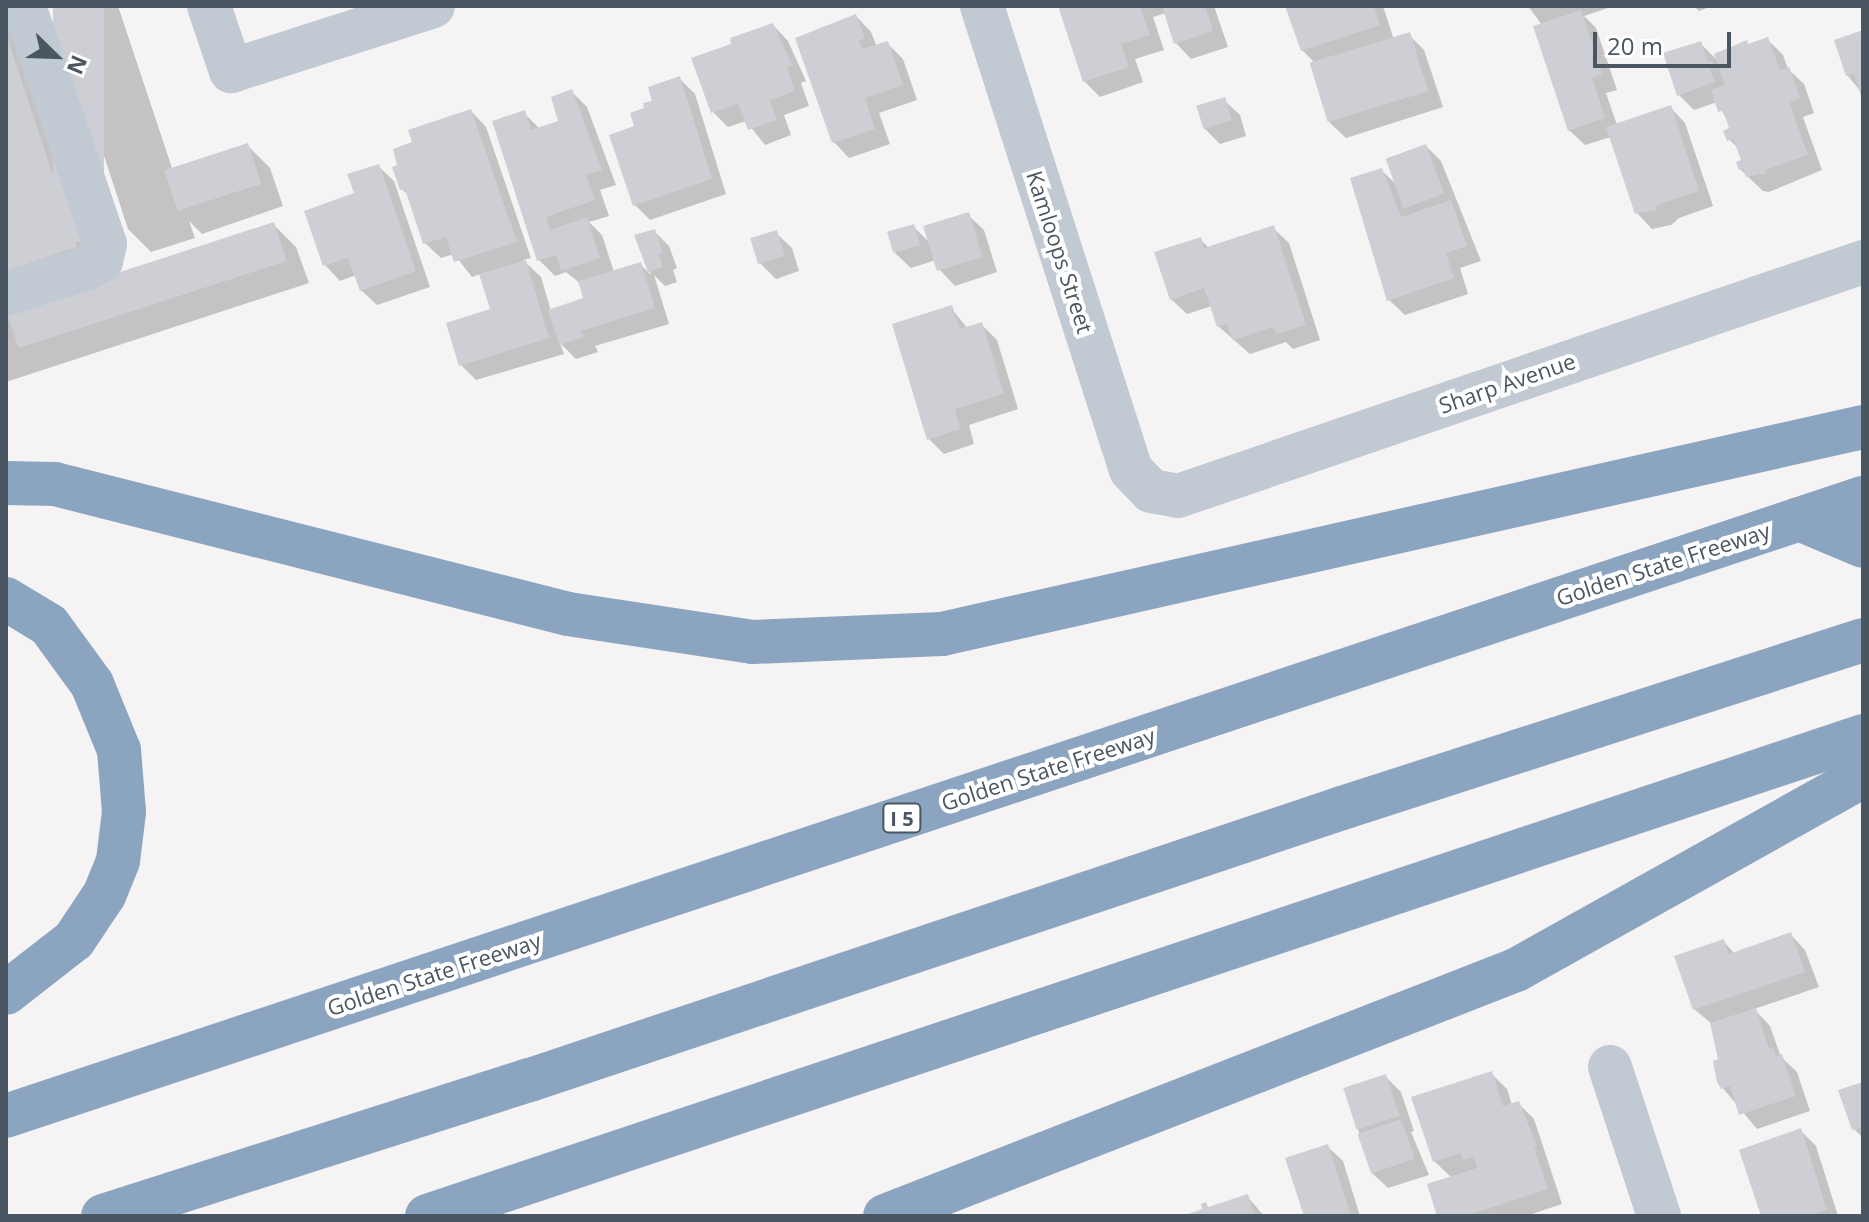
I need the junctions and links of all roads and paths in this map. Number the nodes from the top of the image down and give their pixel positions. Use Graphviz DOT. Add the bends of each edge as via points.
graph roads {
  1 [pos="24,6"];
  2 [pos="209,6"];
  3 [pos="433,6"];
  4 [pos="982,6"];
  5 [pos="1863,262"];
  6 [pos="6,294"];
  7 [pos="1863,427"];
  8 [pos="6,483"];
  9 [pos="1151,491"];
  10 [pos="1863,498"];
  11 [pos="1799,519"];
  12 [pos="1863,546"];
  13 [pos="6,599"];
  14 [pos="1863,640"];
  15 [pos="1863,736"];
  16 [pos="1863,776"];
  17 [pos="6,993"];
  18 [pos="1610,1067"];
  19 [pos="6,1116"];
  20 [pos="103,1216"];
  21 [pos="427,1216"];
  22 [pos="885,1216"];
  23 [pos="1659,1216"];
  1 -- 6 [label="street" via="105,244 101,261"];
  2 -- 3 [label="street" via="231,71"];
  4 -- 9 [label="street, Kamloops Street" via="1131,470"];
  5 -- 9 [label="street, Sharp Avenue" via="1178,496"];
  7 -- 8 [label="highway" via="942,634 753,642 568,614 55,484"];
  10 -- 11 [label="highway, Golden State Freeway / I 5"];
  11 -- 12 [label="highway"];
  11 -- 19 [label="highway, Golden State Freeway / I 5"];
  13 -- 17 [label="highway" via="49,625 92,684 119,750 124,812 118,861 104,895 74,940"];
  14 -- 20 [label="highway"];
  15 -- 21 [label="highway"];
  16 -- 22 [label="highway" via="1516,970"];
  18 -- 23 [label="street"];
}
